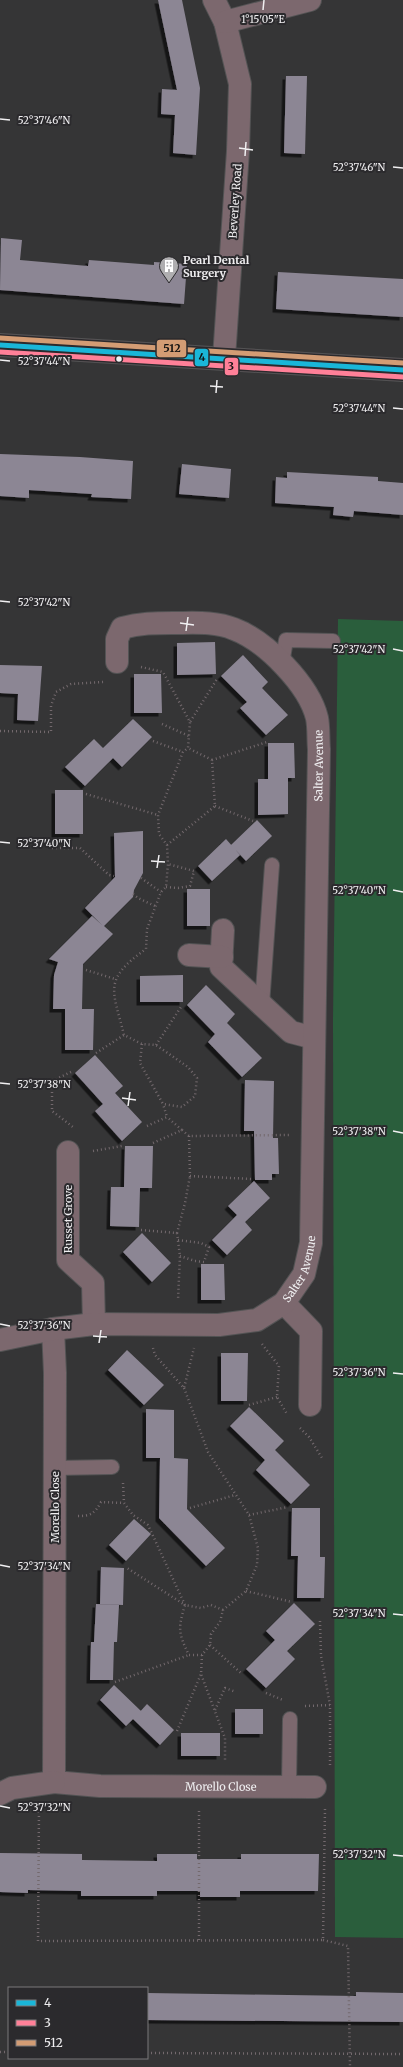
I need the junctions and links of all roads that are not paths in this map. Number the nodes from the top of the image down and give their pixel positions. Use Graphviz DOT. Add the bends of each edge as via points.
graph roads {
  1 [pos="214,0"];
  2 [pos="310,0"];
  3 [pos="225,22"];
  4 [pos="0,345"];
  5 [pos="224,358"];
  6 [pos="403,370"];
  7 [pos="333,641"];
  8 [pos="117,662"];
  9 [pos="282,664"];
  10 [pos="272,865"];
  11 [pos="223,930"];
  12 [pos="190,955"];
  13 [pos="222,957"];
  14 [pos="262,1005"];
  15 [pos="314,1038"];
  16 [pos="68,1152"];
  17 [pos="284,1303"];
  18 [pos="94,1324"];
  19 [pos="53,1329"];
  20 [pos="0,1340"];
  21 [pos="310,1405"];
  22 [pos="112,1467"];
  23 [pos="55,1468"];
  24 [pos="290,1719"];
  25 [pos="47,1783"];
  26 [pos="289,1787"];
  27 [pos="320,1787"];
  28 [pos="0,1794"];
  1 -- 3 [label="street, Beverley Road"];
  2 -- 3 [label="street"];
  3 -- 5 [label="street, Beverley Road" via="240,84"];
  4 -- 5 [label="main road"];
  5 -- 6 [label="main road"];
  7 -- 9 [label="lane" via="286,640"];
  8 -- 9 [label="street, Salter Avenue" via="111,639 122,628 139,623 208,623 234,629 258,642"];
  9 -- 15 [label="street, Salter Avenue" via="305,691 316,718 319,749"];
  10 -- 14 [label="lane"];
  11 -- 13 [label="street"];
  12 -- 13 [label="street"];
  13 -- 14 [label="street" via="221,967"];
  14 -- 15 [label="street" via="291,1032"];
  15 -- 17 [label="street, Salter Avenue" via="311,1244 304,1274"];
  16 -- 18 [label="street, Russet Grove" via="68,1260 93,1283"];
  17 -- 18 [label="street, Salter Avenue" via="257,1320 219,1325"];
  17 -- 21 [label="street" via="311,1331"];
  18 -- 19 [label="street, Salter Avenue"];
  19 -- 20 [label="street, Salter Avenue"];
  19 -- 23 [label="street, Morello Close"];
  22 -- 23 [label="lane"];
  23 -- 25 [label="street, Morello Close"];
  24 -- 26 [label="lane"];
  25 -- 26 [label="street, Morello Close" via="100,1786"];
  25 -- 28 [label="street, Morello Close" via="12,1788"];
  26 -- 27 [label="street, Morello Close"];
}
